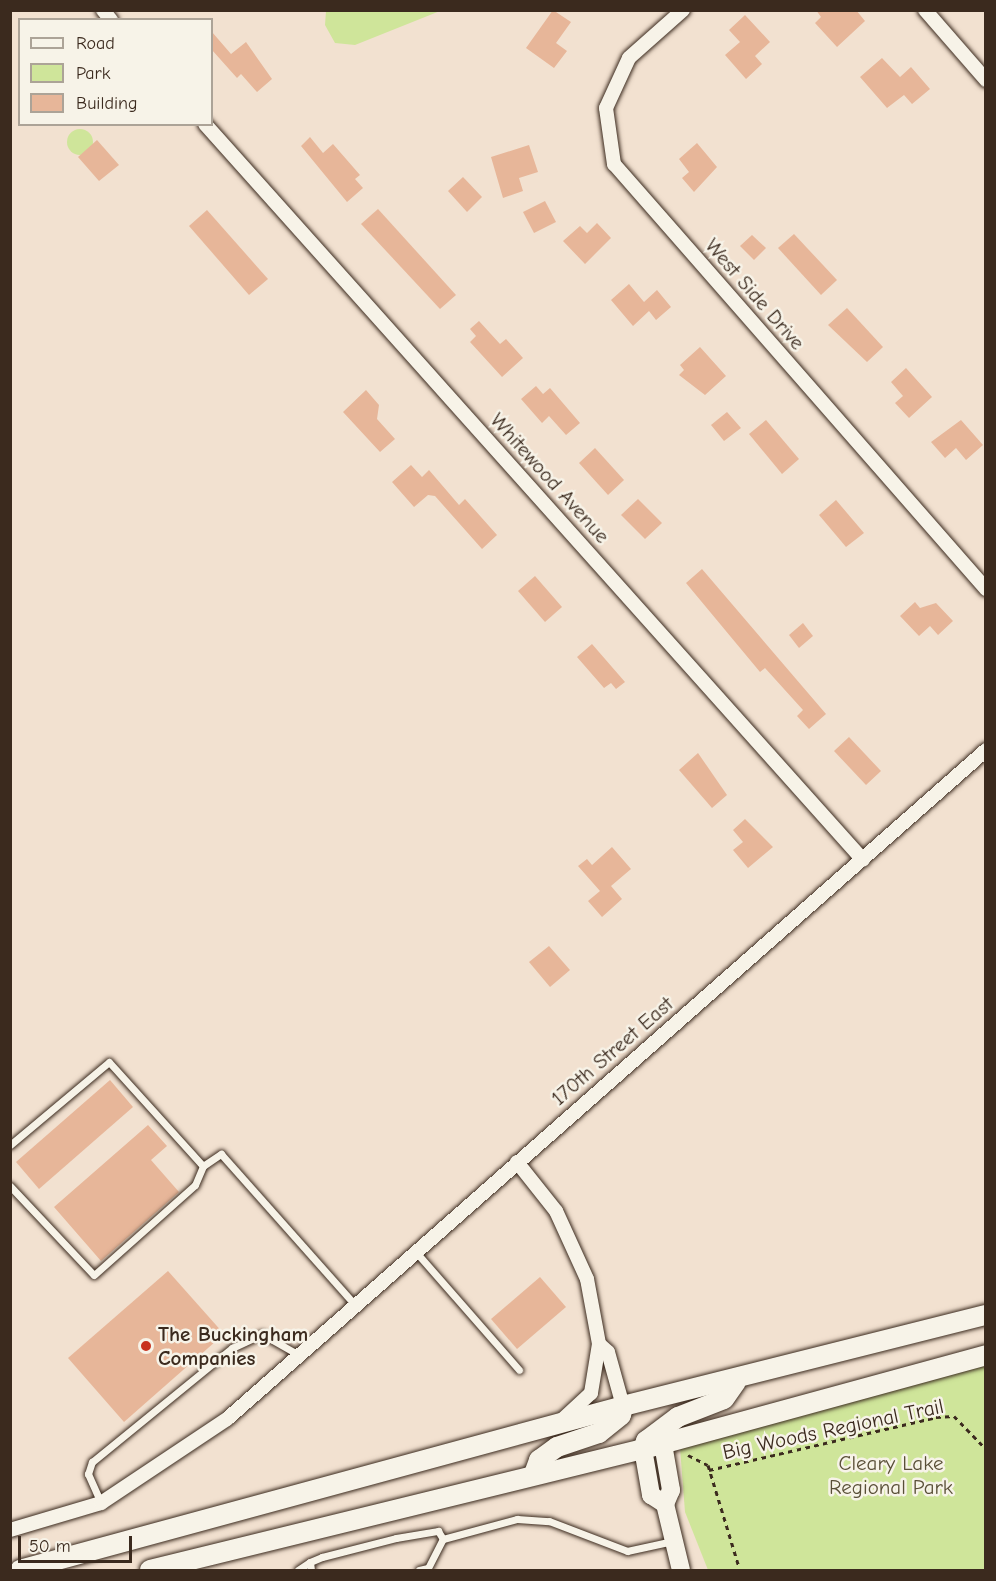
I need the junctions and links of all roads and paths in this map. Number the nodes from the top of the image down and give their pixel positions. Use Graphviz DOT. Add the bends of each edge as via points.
graph roads {
  1 [pos="683,10"];
  2 [pos="925,10"];
  3 [pos="986,80"];
  4 [pos="207,126"];
  5 [pos="986,589"];
  6 [pos="986,750"];
  7 [pos="863,860"];
  8 [pos="10,1145"];
  9 [pos="517,1162"];
  10 [pos="203,1166"];
  11 [pos="10,1186"];
  12 [pos="415,1251"];
  13 [pos="354,1304"];
  14 [pos="986,1316"];
  15 [pos="599,1344"];
  16 [pos="299,1355"];
  17 [pos="986,1355"];
  18 [pos="519,1370"];
  19 [pos="736,1382"];
  20 [pos="623,1406"];
  21 [pos="551,1429"];
  22 [pos="663,1444"];
  23 [pos="643,1449"];
  24 [pos="986,1449"];
  25 [pos="692,1456"];
  26 [pos="709,1470"];
  27 [pos="534,1474"];
  28 [pos="101,1503"];
  29 [pos="665,1504"];
  30 [pos="10,1530"];
  31 [pos="442,1539"];
  32 [pos="673,1541"];
  33 [pos="311,1566"];
  34 [pos="20,1570"];
  35 [pos="150,1570"];
  36 [pos="298,1570"];
  37 [pos="419,1570"];
  38 [pos="681,1570"];
  39 [pos="740,1570"];
  1 -- 5 [label="street, West Side Drive" via="629,58 606,108 614,164"];
  2 -- 3 [label="street"];
  4 -- 7 [label="street, Whitewood Avenue"];
  6 -- 7 [label="street, 170th Street East"];
  7 -- 9 [label="street, 170th Street East"];
  8 -- 10 [label="lane" via="109,1062"];
  9 -- 12 [label="street, 170th Street East"];
  9 -- 15 [label="street" via="561,1221 587,1279"];
  10 -- 11 [label="lane" via="195,1185 94,1275"];
  10 -- 13 [label="lane" via="221,1154"];
  12 -- 13 [label="street, 170th Street East"];
  12 -- 18 [label="lane"];
  13 -- 16 [label="street, 170th Street East"];
  14 -- 19 [label="main road"];
  15 -- 20 [label="street" via="608,1352"];
  15 -- 21 [label="street" via="591,1394"];
  16 -- 28 [label="street, 170th Street East" via="227,1419"];
  16 -- 28 [label="lane" via="262,1334 232,1348 92,1462 88,1474"];
  17 -- 22 [label="main road"];
  19 -- 20 [label="main road"];
  19 -- 23 [label="main road" via="724,1400 678,1417 646,1441"];
  20 -- 21 [label="main road"];
  20 -- 27 [label="main road" via="621,1415 599,1433 539,1460"];
  21 -- 34 [label="main road"];
  22 -- 23 [label="main road"];
  22 -- 29 [label="street" via="671,1490"];
  23 -- 27 [label="main road"];
  23 -- 29 [label="street" via="651,1495"];
  24 -- 26 [label="path, Big Woods Regional Trail" via="954,1416 936,1417"];
  25 -- 26 [label="path"];
  26 -- 39 [label="path"];
  27 -- 35 [label="main road"];
  28 -- 30 [label="street, 170th Street East"];
  29 -- 32 [label="street"];
  31 -- 32 [label="lane" via="517,1519 549,1521 627,1551"];
  31 -- 33 [label="lane" via="438,1531 396,1538"];
  31 -- 37 [label="lane" via="428,1568"];
  32 -- 38 [label="street"];
  33 -- 36 [label="lane"];
}
